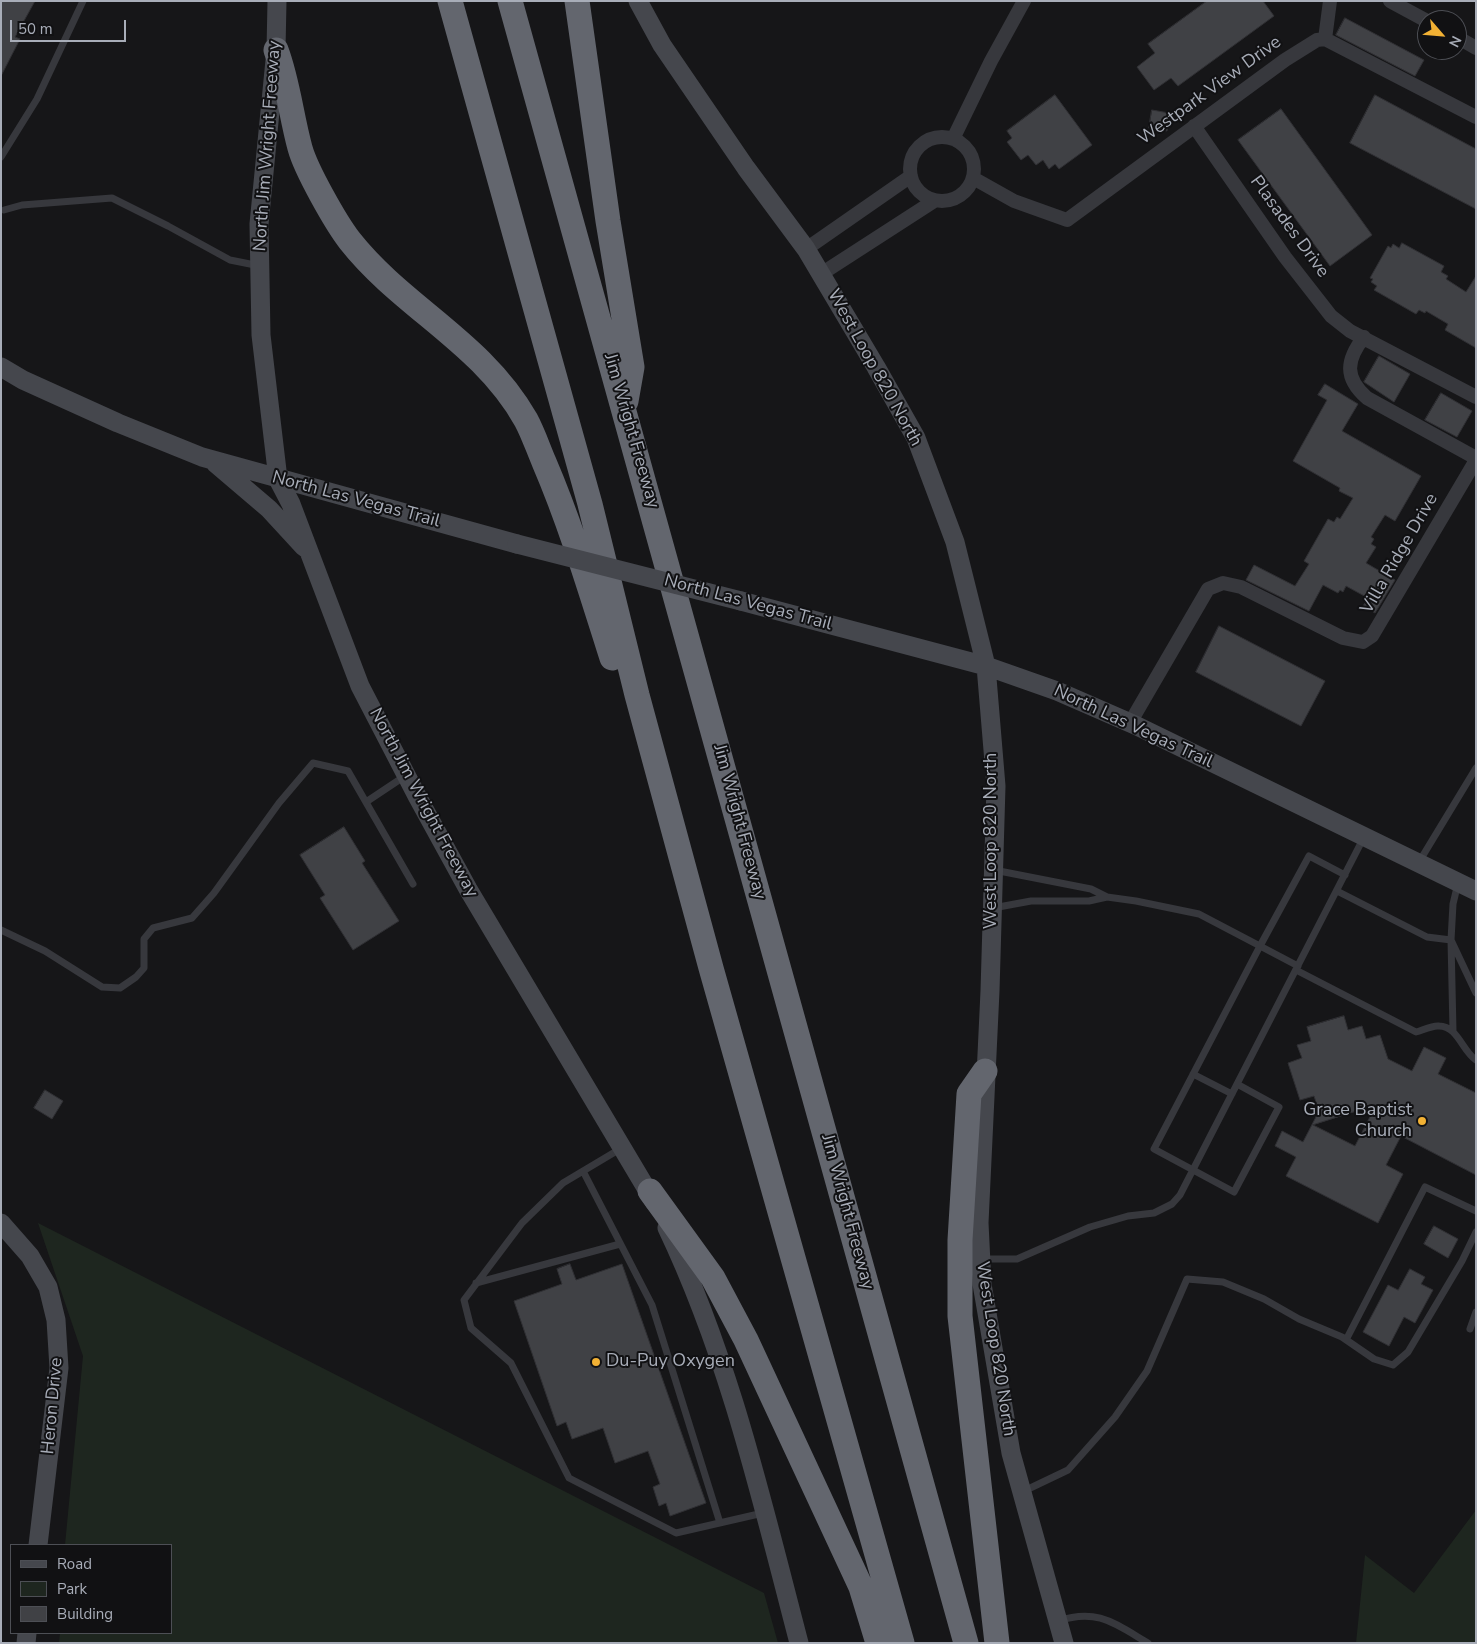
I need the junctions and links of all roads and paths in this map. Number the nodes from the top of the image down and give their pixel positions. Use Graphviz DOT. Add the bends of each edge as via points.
graph roads {
  1 [pos="83,1"];
  2 [pos="277,1"];
  3 [pos="450,1"];
  4 [pos="510,1"];
  5 [pos="577,1"];
  6 [pos="638,1"];
  7 [pos="1024,1"];
  8 [pos="1330,1"];
  9 [pos="1390,1"];
  10 [pos="1417,16"];
  11 [pos="1325,39"];
  12 [pos="276,50"];
  13 [pos="1476,117"];
  14 [pos="1194,126"];
  15 [pos="953,139"];
  16 [pos="1,157"];
  17 [pos="911,176"];
  18 [pos="974,178"];
  19 [pos="934,201"];
  20 [pos="4,210"];
  21 [pos="806,249"];
  22 [pos="260,266"];
  23 [pos="822,274"];
  24 [pos="1364,337"];
  25 [pos="1,367"];
  26 [pos="1476,397"];
  27 [pos="625,408"];
  28 [pos="1476,459"];
  29 [pos="210,460"];
  30 [pos="278,479"];
  31 [pos="310,554"];
  32 [pos="986,666"];
  33 [pos="637,695"];
  34 [pos="1130,723"];
  35 [pos="1476,768"];
  36 [pos="406,776"];
  37 [pos="366,802"];
  38 [pos="1365,837"];
  39 [pos="1418,862"];
  40 [pos="994,870"];
  41 [pos="1345,876"];
  42 [pos="1458,882"];
  43 [pos="413,884"];
  44 [pos="1337,891"];
  45 [pos="1476,891"];
  46 [pos="1107,897"];
  47 [pos="993,908"];
  48 [pos="1,930"];
  49 [pos="1451,940"];
  50 [pos="1260,946"];
  51 [pos="1298,968"];
  52 [pos="1476,993"];
  53 [pos="1453,1031"];
  54 [pos="1476,1060"];
  55 [pos="985,1072"];
  56 [pos="1193,1074"];
  57 [pos="1237,1084"];
  58 [pos="1232,1094"];
  59 [pos="623,1147"];
  60 [pos="1193,1169"];
  61 [pos="583,1171"];
  62 [pos="650,1191"];
  63 [pos="1476,1211"];
  64 [pos="1,1223"];
  65 [pos="1476,1232"];
  66 [pos="620,1244"];
  67 [pos="981,1259"];
  68 [pos="476,1283"];
  69 [pos="1476,1312"];
  70 [pos="1470,1329"];
  71 [pos="1346,1340"];
  72 [pos="1022,1492"];
  73 [pos="765,1512"];
  74 [pos="720,1523"];
  75 [pos="38,1544"];
  76 [pos="1058,1621"];
  77 [pos="799,1643"];
  78 [pos="878,1643"];
  79 [pos="902,1643"];
  80 [pos="966,1643"];
  81 [pos="997,1643"];
  82 [pos="1064,1643"];
  83 [pos="1148,1643"];
  1 -- 16 [label="lane" via="37,99"];
  2 -- 12 [label="street, North Jim Wright Freeway"];
  3 -- 33 [label="highway" via="590,504"];
  4 -- 27 [label="highway, Jim Wright Freeway"];
  5 -- 27 [label="highway" via="632,367"];
  6 -- 21 [label="street, West Loop 820 North" via="668,53"];
  7 -- 15 [label="street"];
  8 -- 11 [label="street"];
  9 -- 10 [label="street"];
  11 -- 13 [label="street"];
  11 -- 14 [label="street, Westpark View Drive" via="1317,40 1285,60"];
  12 -- 22 [label="street, North Jim Wright Freeway" via="259,224"];
  12 -- 33 [label="highway" via="286,76 301,151 349,239 376,271 461,341 488,368 526,420 560,499 618,677"];
  14 -- 18 [label="street, Westpark View Drive" via="1067,220 1014,201"];
  14 -- 24 [label="street, Plasades Drive" via="1331,316"];
  15 -- 17 [label="street" via="944,137 925,142 913,157"];
  15 -- 18 [label="street" via="962,144 973,159"];
  17 -- 19 [label="street" via="919,191"];
  17 -- 21 [label="street"];
  18 -- 19 [label="street" via="954,200"];
  19 -- 23 [label="street"];
  20 -- 22 [label="lane" via="22,205 112,198 230,260"];
  21 -- 23 [label="street, West Loop 820 North"];
  22 -- 30 [label="street, North Jim Wright Freeway" via="261,335"];
  23 -- 32 [label="street, West Loop 820 North" via="916,438 955,542"];
  24 -- 26 [label="street, Plasades Drive"];
  24 -- 28 [label="street" via="1356,347 1349,372 1359,390 1367,398"];
  25 -- 29 [label="street, North Las Vegas Trail" via="118,423"];
  27 -- 80 [label="highway, Jim Wright Freeway"];
  28 -- 34 [label="street, Villa Ridge Drive" via="1372,636 1362,642 1352,641 1242,587 1223,583 1208,589"];
  29 -- 30 [label="street, North Las Vegas Trail"];
  29 -- 31 [label="street" via="269,509"];
  30 -- 31 [label="street, North Jim Wright Freeway"];
  30 -- 32 [label="street, North Las Vegas Trail, bridge"];
  31 -- 36 [label="street, North Jim Wright Freeway" via="360,686"];
  32 -- 34 [label="street, North Las Vegas Trail" via="1056,691"];
  32 -- 40 [label="street, West Loop 820 North" via="996,786"];
  33 -- 79 [label="highway"];
  34 -- 38 [label="street, North Las Vegas Trail"];
  35 -- 39 [label="lane"];
  36 -- 37 [label="lane"];
  36 -- 59 [label="street, North Jim Wright Freeway" via="468,889"];
  37 -- 43 [label="lane"];
  37 -- 48 [label="lane" via="348,771 313,763 192,918 153,928 144,939 144,968 120,988 102,988 45,951"];
  38 -- 39 [label="street, North Las Vegas Trail"];
  38 -- 41 [label="lane"];
  39 -- 42 [label="street, North Las Vegas Trail"];
  40 -- 46 [label="lane" via="1091,889"];
  40 -- 47 [label="street, West Loop 820 North"];
  41 -- 44 [label="lane"];
  41 -- 50 [label="lane" via="1309,856"];
  42 -- 45 [label="street, North Las Vegas Trail"];
  42 -- 49 [label="lane"];
  44 -- 49 [label="lane" via="1427,937"];
  44 -- 51 [label="lane"];
  46 -- 47 [label="lane"];
  46 -- 50 [label="lane" via="1200,914"];
  47 -- 55 [label="street, West Loop 820 North"];
  49 -- 52 [label="lane"];
  49 -- 53 [label="lane"];
  50 -- 51 [label="lane"];
  50 -- 56 [label="lane"];
  51 -- 53 [label="lane" via="1416,1032 1439,1026"];
  51 -- 57 [label="lane"];
  53 -- 54 [label="lane" via="1469,1056"];
  55 -- 67 [label="street, West Loop 820 North" via="979,1223"];
  55 -- 81 [label="highway" via="969,1094 960,1240 960,1316"];
  56 -- 58 [label="lane"];
  56 -- 60 [label="lane" via="1154,1149"];
  57 -- 58 [label="lane"];
  57 -- 60 [label="lane" via="1279,1107 1234,1192"];
  58 -- 60 [label="lane"];
  59 -- 61 [label="lane"];
  59 -- 62 [label="street, North Jim Wright Freeway"];
  60 -- 67 [label="lane" via="1180,1195 1164,1208 1090,1227 1017,1259"];
  61 -- 66 [label="lane"];
  61 -- 68 [label="lane" via="563,1183 522,1223"];
  62 -- 73 [label="street, North Jim Wright Freeway" via="712,1331"];
  62 -- 78 [label="highway" via="713,1278 746,1340 861,1587"];
  63 -- 71 [label="lane" via="1425,1187"];
  64 -- 75 [label="street, Heron Drive" via="39,1271 48,1287 56,1320 59,1368"];
  65 -- 71 [label="lane" via="1408,1352 1393,1365 1374,1359"];
  66 -- 68 [label="lane"];
  66 -- 74 [label="lane" via="652,1305"];
  67 -- 72 [label="street, West Loop 820 North" via="982,1284 1011,1453"];
  68 -- 74 [label="lane" via="464,1300 471,1328 511,1363 569,1478 676,1533"];
  69 -- 70 [label="lane"];
  71 -- 72 [label="lane" via="1223,1282 1187,1279 1147,1371 1115,1417 1068,1470"];
  72 -- 76 [label="street, West Loop 820 North"];
  73 -- 74 [label="lane"];
  73 -- 77 [label="street, North Jim Wright Freeway"];
  76 -- 82 [label="street, West Loop 820 North"];
  76 -- 83 [label="lane" via="1071,1616 1095,1615"];
}
